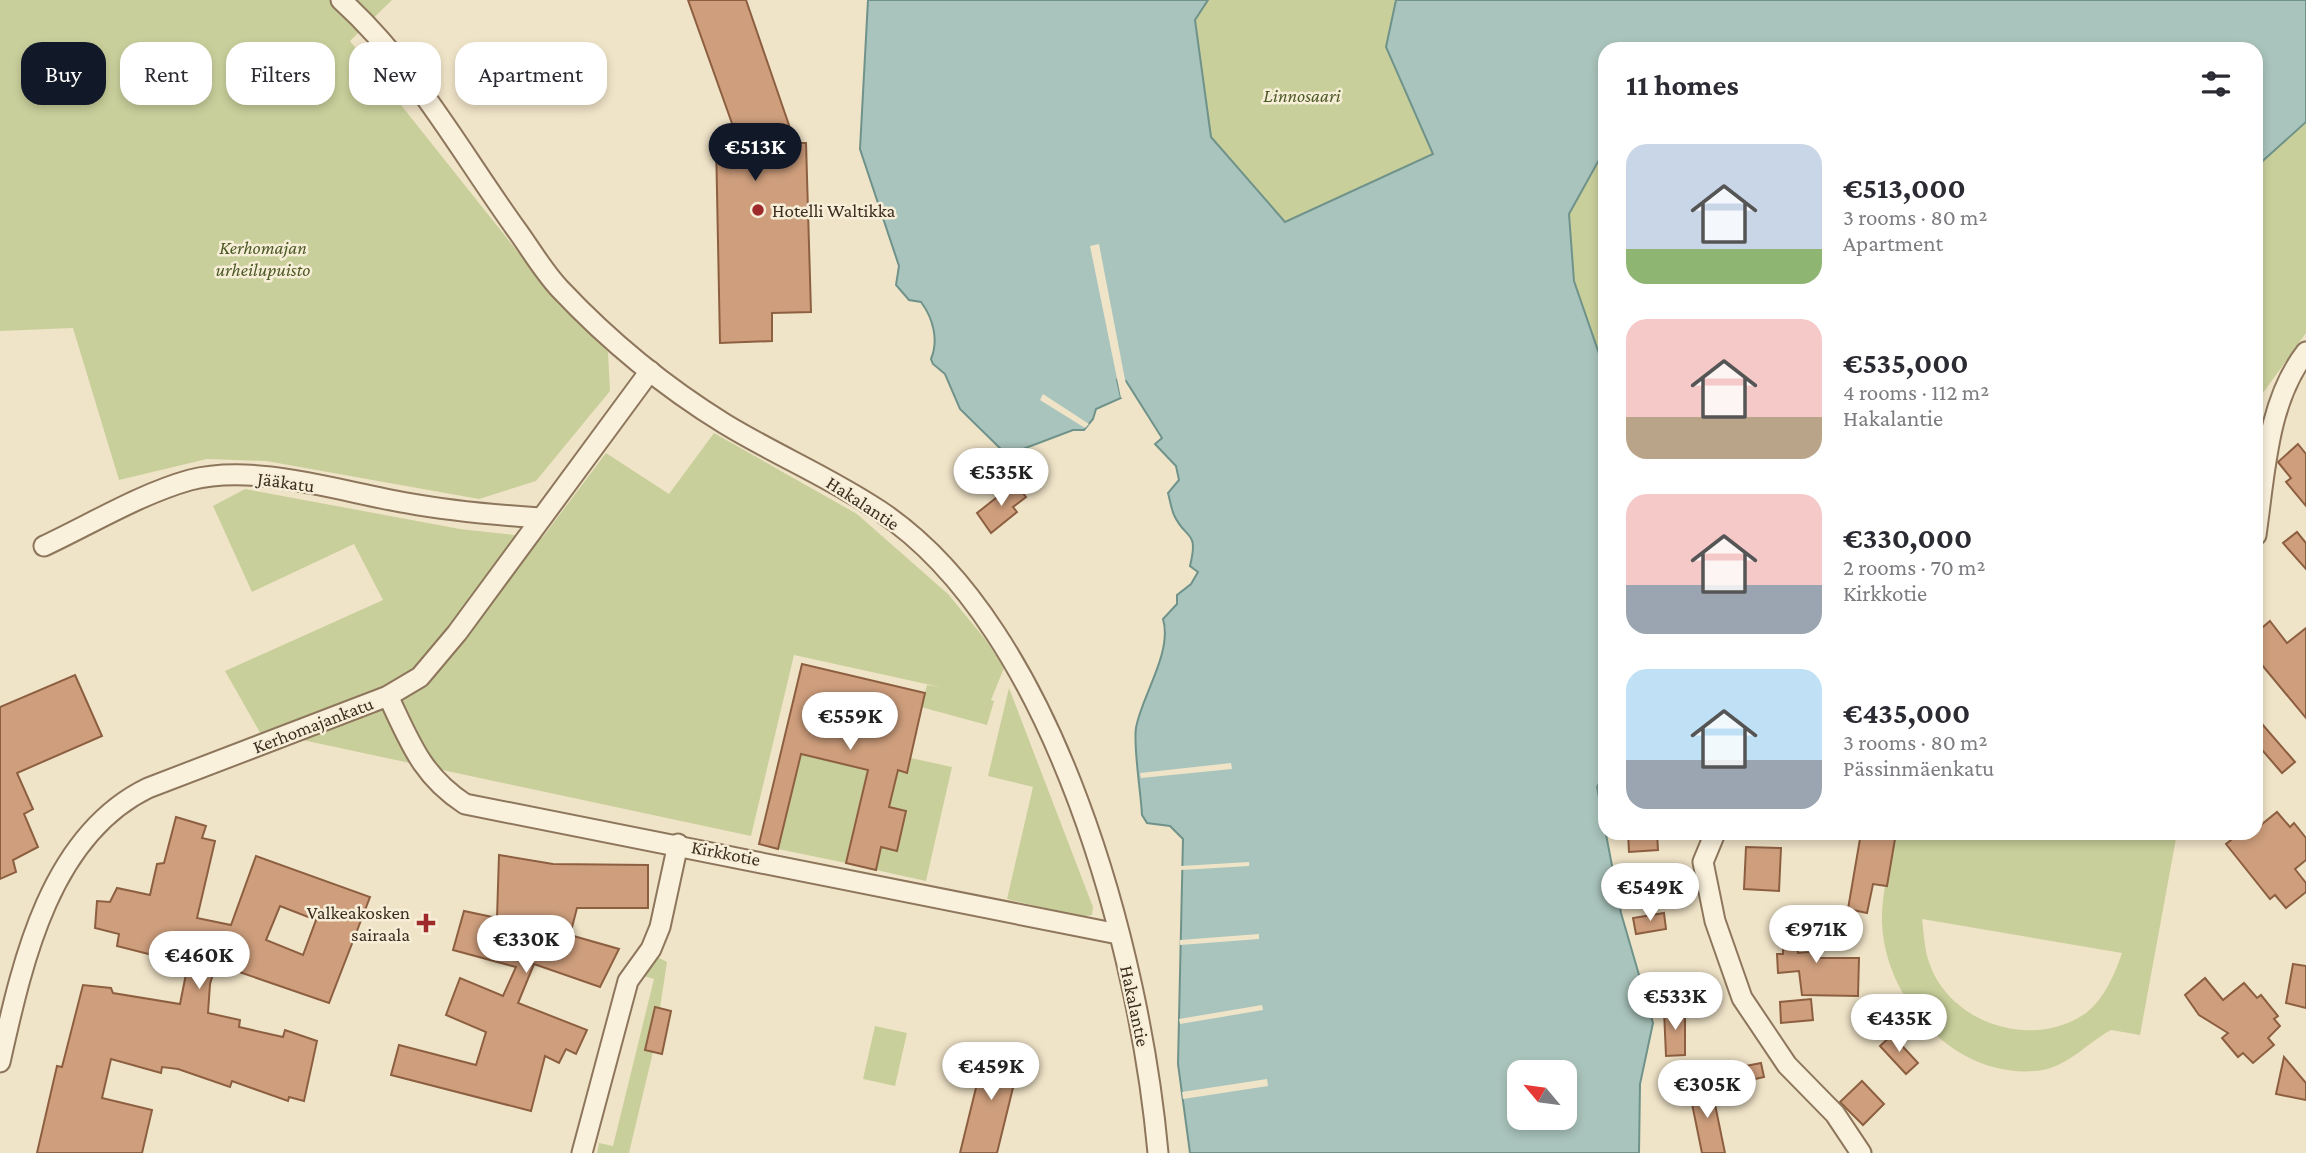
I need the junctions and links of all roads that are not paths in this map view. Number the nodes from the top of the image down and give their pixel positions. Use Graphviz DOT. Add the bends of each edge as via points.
graph roads {
  1 [pos="341,0"];
  2 [pos="2306,352"];
  3 [pos="650,372"];
  4 [pos="2263,491"];
  5 [pos="540,518"];
  6 [pos="44,547"];
  7 [pos="388,696"];
  8 [pos="1712,840"];
  9 [pos="678,844"];
  10 [pos="1118,934"];
  11 [pos="0,1062"];
  12 [pos="582,1153"];
  13 [pos="1158,1153"];
  14 [pos="1861,1153"];
  1 -- 3 [label="street, Hakalantie" via="367,23 418,86 558,287"];
  2 -- 4 [label="street" via="2291,371 2274,421"];
  3 -- 5 [label="street, Kerhomajankatu"];
  3 -- 10 [label="street, Hakalantie" via="728,426 882,512 915,538 972,599 1047,724 1084,817"];
  5 -- 6 [label="street, Jääkatu" via="410,504 264,476 214,477 190,480 140,500"];
  5 -- 7 [label="street, Kerhomajankatu" via="420,677"];
  7 -- 9 [label="street, Kirkkotie" via="424,766 440,787 465,804"];
  7 -- 11 [label="street, Kerhomajankatu" via="148,788 122,801 100,820 74,851 35,935"];
  8 -- 14 [label="street" via="1703,862 1715,921 1742,998 1787,1065 1835,1114"];
  9 -- 10 [label="street, Kirkkotie"];
  9 -- 12 [label="street" via="660,927 628,981"];
  10 -- 13 [label="street, Hakalantie" via="1153,1097"];
}
